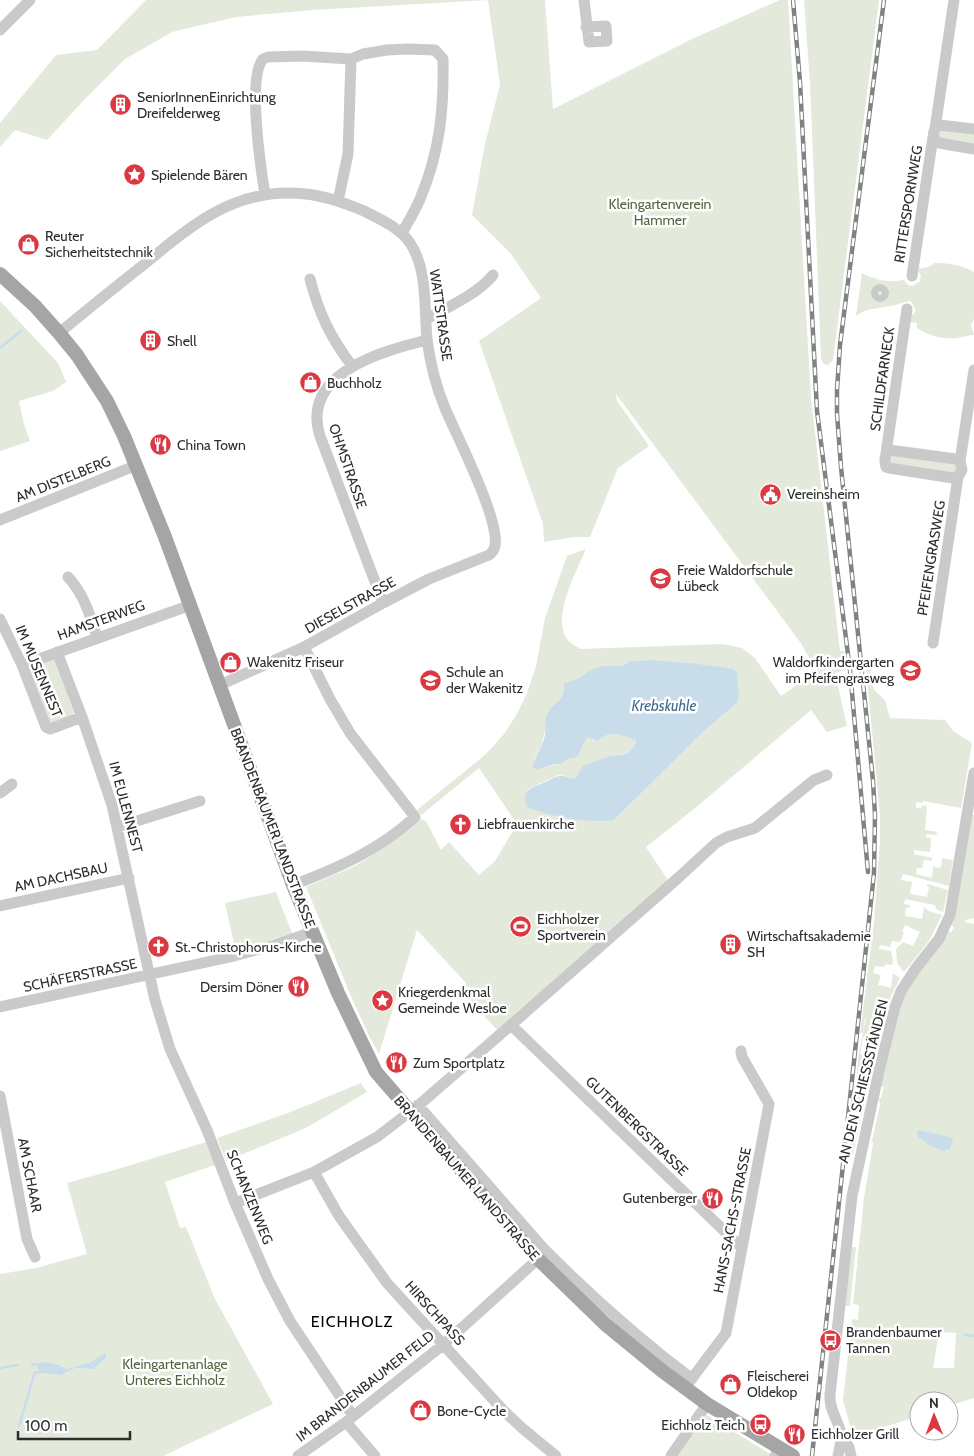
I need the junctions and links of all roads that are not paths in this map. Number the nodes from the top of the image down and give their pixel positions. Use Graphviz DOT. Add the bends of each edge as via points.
graph roads {
  1 [pos="30,0"];
  2 [pos="584,0"];
  3 [pos="954,0"];
  4 [pos="586,27"];
  5 [pos="0,30"];
  6 [pos="351,58"];
  7 [pos="974,129"];
  8 [pos="934,133"];
  9 [pos="974,149"];
  10 [pos="265,195"];
  11 [pos="338,201"];
  12 [pos="402,233"];
  13 [pos="0,274"];
  14 [pos="493,275"];
  15 [pos="912,276"];
  16 [pos="310,280"];
  17 [pos="907,309"];
  18 [pos="426,319"];
  19 [pos="60,332"];
  20 [pos="428,340"];
  21 [pos="352,366"];
  22 [pos="974,370"];
  23 [pos="886,453"];
  24 [pos="137,465"];
  25 [pos="960,470"];
  26 [pos="974,472"];
  27 [pos="0,520"];
  28 [pos="494,549"];
  29 [pos="68,577"];
  30 [pos="383,603"];
  31 [pos="191,605"];
  32 [pos="0,619"];
  33 [pos="3,634"];
  34 [pos="97,637"];
  35 [pos="933,643"];
  36 [pos="304,647"];
  37 [pos="57,652"];
  38 [pos="22,665"];
  39 [pos="220,685"];
  40 [pos="82,717"];
  41 [pos="974,773"];
  42 [pos="827,775"];
  43 [pos="12,784"];
  44 [pos="0,793"];
  45 [pos="200,801"];
  46 [pos="118,827"];
  47 [pos="129,878"];
  48 [pos="293,885"];
  49 [pos="0,906"];
  50 [pos="312,932"];
  51 [pos="150,975"];
  52 [pos="0,1007"];
  53 [pos="511,1025"];
  54 [pos="741,1051"];
  55 [pos="0,1096"];
  56 [pos="414,1109"];
  57 [pos="314,1172"];
  58 [pos="235,1203"];
  59 [pos="742,1248"];
  60 [pos="35,1258"];
  61 [pos="538,1260"];
  62 [pos="444,1344"];
  63 [pos="688,1384"];
  64 [pos="708,1404"];
  65 [pos="349,1419"];
  66 [pos="840,1448"];
  67 [pos="777,1452"];
  68 [pos="298,1456"];
  69 [pos="375,1456"];
  70 [pos="556,1456"];
  71 [pos="671,1456"];
  72 [pos="793,1456"];
  73 [pos="851,1456"];
  1 -- 5 [label="street"];
  2 -- 4 [label="street"];
  3 -- 8 [label="street, RITTERSPORNWEG"];
  6 -- 10 [label="street" via="268,57 259,64 256,125"];
  6 -- 11 [label="street" via="348,154"];
  6 -- 12 [label="street" via="409,49 435,50 443,59 444,98 432,167"];
  7 -- 8 [label="street, RITTERSPORNWEG" via="943,124 937,126"];
  8 -- 9 [label="street, RITTERSPORNWEG" via="939,143"];
  8 -- 15 [label="street, RITTERSPORNWEG"];
  10 -- 11 [label="street, WATTSTRASSE" via="293,193"];
  10 -- 19 [label="street, WATTSTRASSE" via="222,208 194,223"];
  11 -- 12 [label="street, WATTSTRASSE" via="372,215"];
  12 -- 18 [label="street, WATTSTRASSE" via="410,243 421,271"];
  13 -- 19 [label="main road, BRANDENBAUMER LANDSTRASSE"];
  14 -- 18 [label="street" via="488,282"];
  16 -- 21 [label="street" via="332,338"];
  17 -- 23 [label="street, SCHILDFARNECK"];
  18 -- 20 [label="street, WATTSTRASSE"];
  19 -- 24 [label="main road, BRANDENBAUMER LANDSTRASSE" via="107,401"];
  20 -- 21 [label="street, OHMSTRASSE"];
  20 -- 28 [label="street, WATTSTRASSE" via="440,395 489,513"];
  21 -- 30 [label="street, OHMSTRASSE" via="323,396 317,415 318,429"];
  22 -- 25 [label="street, PFEIFENGRASWEG"];
  23 -- 25 [label="street, SCHILDFARNECK" via="893,449 956,459"];
  23 -- 25 [label="street, SCHILDFARNECK" via="884,462 889,468 953,478"];
  24 -- 27 [label="street, AM DISTELBERG"];
  24 -- 31 [label="main road, BRANDENBAUMER LANDSTRASSE"];
  25 -- 26 [label="street, SCHILDFARNECK"];
  25 -- 35 [label="street, PFEIFENGRASWEG"];
  28 -- 30 [label="street, DIESELSTRASSE" via="489,555 429,579"];
  29 -- 34 [label="street" via="85,602"];
  30 -- 36 [label="street, DIESELSTRASSE"];
  31 -- 34 [label="street, HAMSTERWEG"];
  31 -- 39 [label="main road, BRANDENBAUMER LANDSTRASSE"];
  32 -- 33 [label="street, IM MUSENNEST"];
  33 -- 38 [label="street, IM MUSENNEST"];
  34 -- 37 [label="street, HAMSTERWEG"];
  36 -- 39 [label="street, DIESELSTRASSE"];
  36 -- 48 [label="street" via="350,734 414,817 356,859"];
  37 -- 38 [label="street, HAMSTERWEG"];
  37 -- 40 [label="street, IM EULENNEST"];
  38 -- 40 [label="street, IM MUSENNEST" via="48,729"];
  39 -- 48 [label="main road, BRANDENBAUMER LANDSTRASSE"];
  40 -- 46 [label="street, IM EULENNEST"];
  41 -- 66 [label="street, AN DEN SCHIESSSTÄNDEN" via="950,915 939,939 901,991 895,1008 852,1196 832,1381 838,1408"];
  42 -- 53 [label="street" via="814,780 755,828 727,836 716,843"];
  43 -- 44 [label="street"];
  45 -- 46 [label="street"];
  46 -- 47 [label="street, IM EULENNEST"];
  47 -- 49 [label="street, AM DACHSBAU"];
  47 -- 51 [label="street, IM EULENNEST"];
  48 -- 50 [label="main road, BRANDENBAUMER LANDSTRASSE"];
  50 -- 51 [label="street, SCHÄFERSTRASSE" via="275,945"];
  50 -- 56 [label="main road, BRANDENBAUMER LANDSTRASSE" via="378,1076"];
  51 -- 52 [label="street, SCHÄFERSTRASSE"];
  51 -- 58 [label="street, SCHANZENWEG" via="170,1050 207,1130"];
  53 -- 56 [label="street"];
  53 -- 59 [label="street, GUTENBERGSTRASSE"];
  54 -- 59 [label="street, HANS-SACHS-STRASSE" via="769,1104"];
  55 -- 60 [label="street, AM SCHAAR" via="27,1238"];
  56 -- 57 [label="street" via="377,1137"];
  56 -- 61 [label="main road, BRANDENBAUMER LANDSTRASSE"];
  56 -- 63 [label="street, BRANDENBAUMER LANDSTRASSE" via="545,1250"];
  57 -- 58 [label="street"];
  57 -- 62 [label="street, HIRSCHPASS" via="339,1216 387,1283"];
  58 -- 65 [label="street, SCHANZENWEG" via="290,1321"];
  59 -- 63 [label="street, HANS-SACHS-STRASSE" via="726,1334"];
  61 -- 62 [label="street, IM BRANDENBAUMER FELD"];
  61 -- 63 [label="main road, BRANDENBAUMER LANDSTRASSE" via="625,1342"];
  62 -- 65 [label="street, IM BRANDENBAUMER FELD"];
  62 -- 70 [label="street, HIRSCHPASS" via="522,1428"];
  63 -- 64 [label="main road, BRANDENBAUMER LANDSTRASSE"];
  64 -- 67 [label="main road, BRANDENBAUMER LANDSTRASSE"];
  64 -- 71 [label="street"];
  65 -- 68 [label="street, IM BRANDENBAUMER FELD"];
  65 -- 69 [label="street, SCHANZENWEG"];
  66 -- 73 [label="street, AN DEN SCHIESSSTÄNDEN" via="849,1447"];
  67 -- 72 [label="main road, BRANDENBAUMER LANDSTRASSE"];
}
